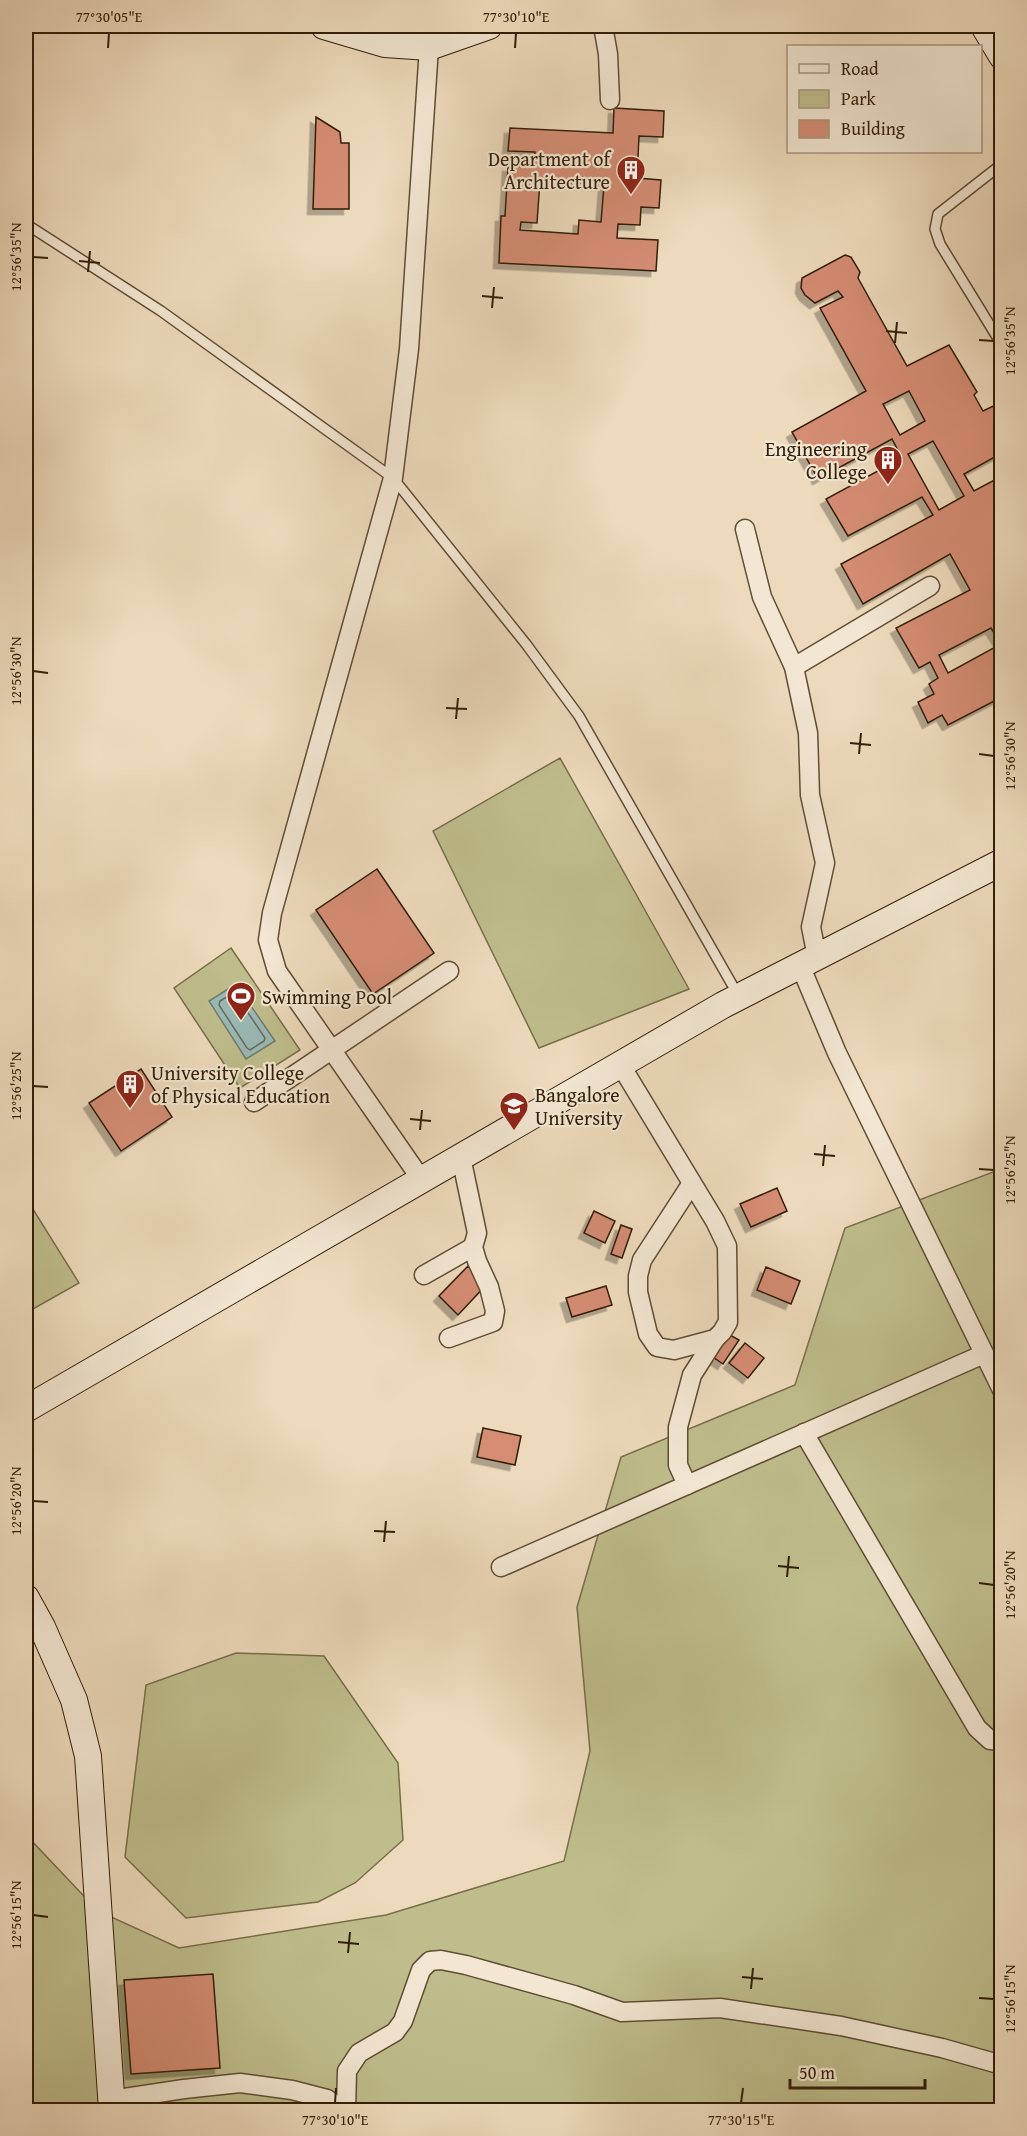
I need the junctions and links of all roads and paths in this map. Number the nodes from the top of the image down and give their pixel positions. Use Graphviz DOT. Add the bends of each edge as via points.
graph roads {
  1 [pos="324,26"];
  2 [pos="489,26"];
  3 [pos="603,26"];
  4 [pos="984,26"];
  5 [pos="429,47"];
  6 [pos="1002,56"];
  7 [pos="610,100"];
  8 [pos="1002,164"];
  9 [pos="26,224"];
  10 [pos="1001,342"];
  11 [pos="393,478"];
  12 [pos="745,529"];
  13 [pos="930,586"];
  14 [pos="794,667"];
  15 [pos="1002,862"];
  16 [pos="809,961"];
  17 [pos="449,971"];
  18 [pos="739,997"];
  19 [pos="331,1049"];
  20 [pos="620,1064"];
  21 [pos="1002,1085"];
  22 [pos="1002,1097"];
  23 [pos="254,1102"];
  24 [pos="461,1157"];
  25 [pos="422,1179"];
  26 [pos="692,1183"];
  27 [pos="473,1247"];
  28 [pos="424,1275"];
  29 [pos="449,1338"];
  30 [pos="715,1339"];
  31 [pos="984,1354"];
  32 [pos="1002,1390"];
  33 [pos="26,1409"];
  34 [pos="804,1433"];
  35 [pos="687,1485"];
  36 [pos="501,1567"];
  37 [pos="26,1598"];
  38 [pos="1002,1741"];
  39 [pos="1002,2065"];
  40 [pos="111,2105"];
  41 [pos="344,2110"];
  1 -- 5 [label="street" via="385,44"];
  2 -- 5 [label="street"];
  3 -- 7 [label="street"];
  4 -- 6 [label="street"];
  5 -- 11 [label="street" via="410,349"];
  8 -- 10 [label="lane" via="938,214 935,229 940,244"];
  9 -- 11 [label="lane" via="161,311"];
  11 -- 18 [label="lane" via="579,716"];
  11 -- 19 [label="street" via="272,913 268,940 277,971"];
  12 -- 14 [label="street" via="762,597"];
  13 -- 14 [label="street"];
  14 -- 16 [label="street" via="808,734 810,795 825,863 811,927"];
  15 -- 16 [label="street"];
  16 -- 18 [label="street"];
  16 -- 31 [label="street" via="837,1053"];
  17 -- 19 [label="street"];
  18 -- 20 [label="street"];
  19 -- 23 [label="street"];
  19 -- 25 [label="street"];
  20 -- 24 [label="street"];
  20 -- 26 [label="street"];
  21 -- 22 [label="lane"];
  24 -- 25 [label="street"];
  24 -- 27 [label="street" via="477,1233"];
  25 -- 33 [label="street"];
  26 -- 30 [label="street" via="727,1246 728,1322"];
  26 -- 30 [label="street" via="642,1260 638,1292 648,1334 657,1347 674,1350"];
  27 -- 28 [label="street"];
  27 -- 29 [label="street" via="489,1287 495,1311 493,1322"];
  30 -- 35 [label="street" via="692,1375 678,1427 678,1465"];
  31 -- 32 [label="street"];
  31 -- 34 [label="street"];
  34 -- 35 [label="street"];
  34 -- 38 [label="street" via="977,1728 990,1740"];
  35 -- 36 [label="street"];
  37 -- 40 [label="street" via="74,1700 88,1756"];
  39 -- 41 [label="street" via="841,2026 720,2008 622,2012 574,1995 441,1960 430,1961 421,1970 403,2021 394,2032 359,2053 347,2071"];
  40 -- 41 [label="street" via="184,2089 240,2083 327,2099"];
}
